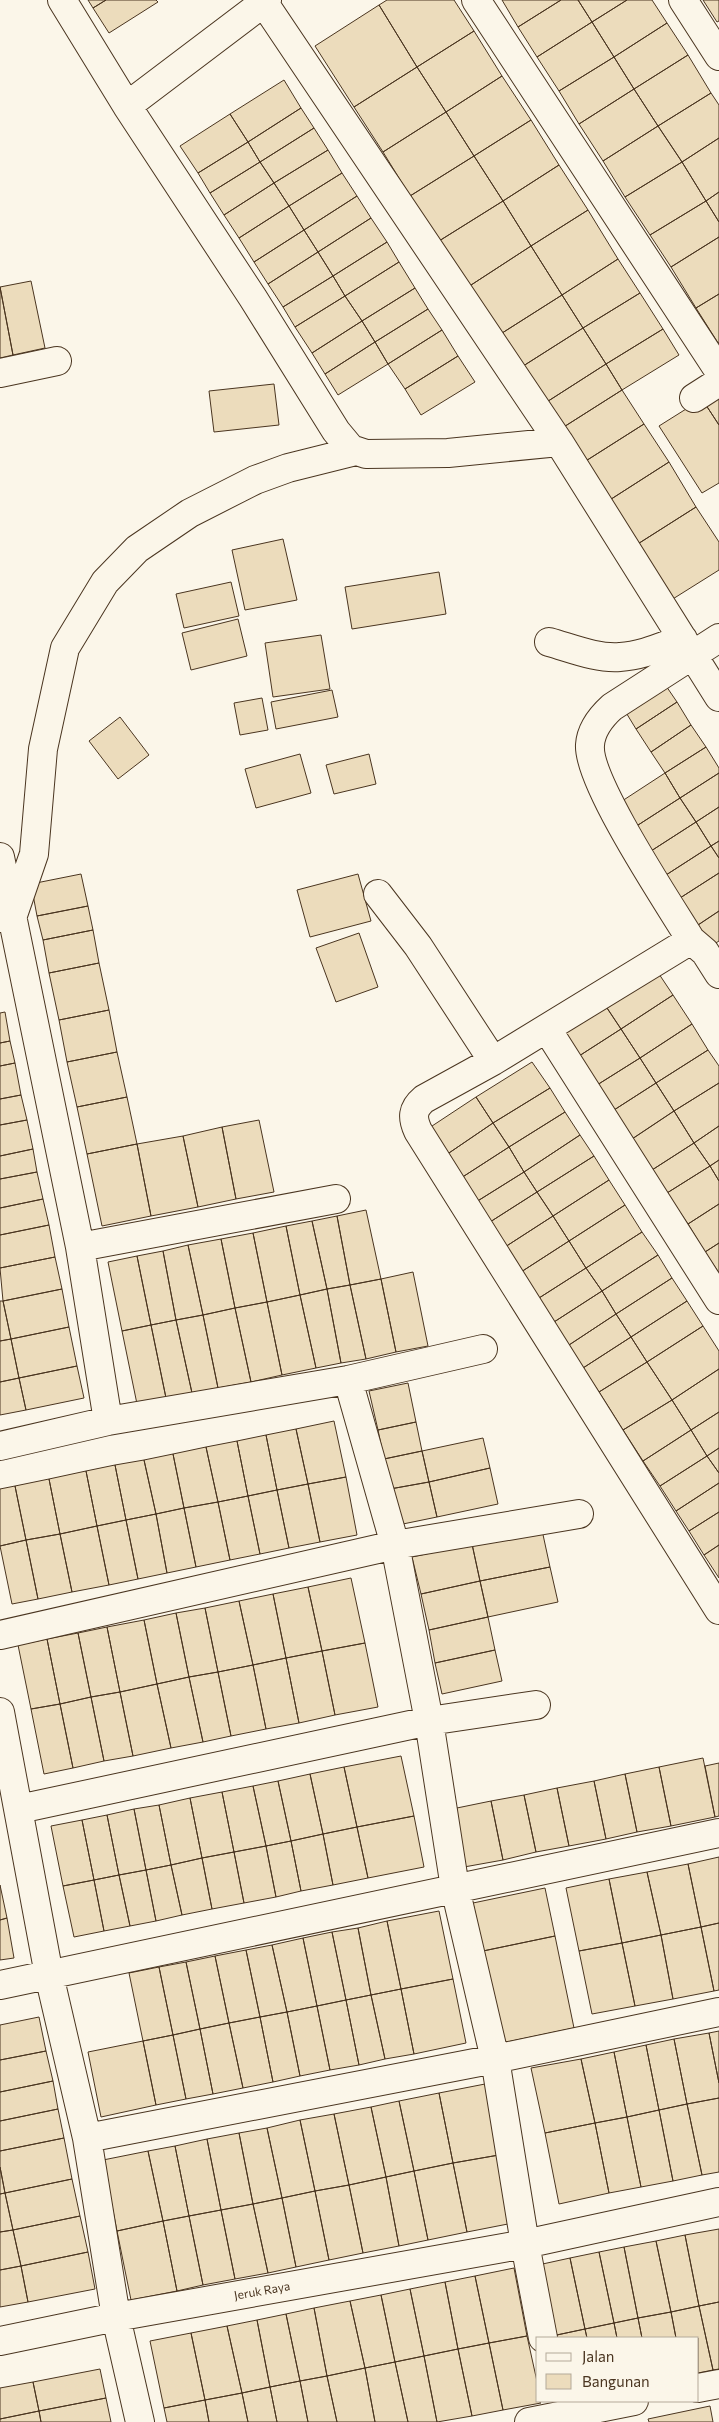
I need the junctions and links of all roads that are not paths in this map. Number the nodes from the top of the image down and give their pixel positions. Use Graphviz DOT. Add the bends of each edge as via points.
graph roads {
  1 [pos="62,0"];
  2 [pos="476,0"];
  3 [pos="683,0"];
  4 [pos="264,1"];
  5 [pos="719,56"];
  6 [pos="127,106"];
  7 [pos="57,361"];
  8 [pos="719,371"];
  9 [pos="0,373"];
  10 [pos="719,382"];
  11 [pos="694,398"];
  12 [pos="559,442"];
  13 [pos="356,451"];
  14 [pos="719,638"];
  15 [pos="549,642"];
  16 [pos="688,647"];
  17 [pos="719,697"];
  18 [pos="0,857"];
  19 [pos="378,894"];
  20 [pos="6,916"];
  21 [pos="691,940"];
  22 [pos="719,974"];
  23 [pos="547,1029"];
  24 [pos="493,1061"];
  25 [pos="336,1199"];
  26 [pos="80,1246"];
  27 [pos="719,1300"];
  28 [pos="484,1349"];
  29 [pos="348,1380"];
  30 [pos="108,1421"];
  31 [pos="0,1446"];
  32 [pos="578,1514"];
  33 [pos="395,1544"];
  34 [pos="719,1610"];
  35 [pos="0,1635"];
  36 [pos="536,1705"];
  37 [pos="0,1712"];
  38 [pos="429,1721"];
  39 [pos="18,1809"];
  40 [pos="719,1833"];
  41 [pos="455,1888"];
  42 [pos="49,1975"];
  43 [pos="0,1986"];
  44 [pos="719,2012"];
  45 [pos="495,2059"];
  46 [pos="87,2138"];
  47 [pos="719,2202"];
  48 [pos="525,2244"];
  49 [pos="116,2317"];
  50 [pos="543,2337"];
  51 [pos="0,2341"];
  52 [pos="719,2384"];
  53 [pos="699,2388"];
  54 [pos="628,2402"];
  55 [pos="558,2413"];
  56 [pos="140,2422"];
  57 [pos="529,2422"];
  1 -- 6 [label="street"];
  2 -- 8 [label="street"];
  3 -- 5 [label="street"];
  4 -- 6 [label="street"];
  4 -- 12 [label="street"];
  6 -- 13 [label="street" via="336,431"];
  7 -- 9 [label="street"];
  10 -- 11 [label="street"];
  12 -- 13 [label="street" via="448,453 366,454"];
  12 -- 16 [label="street"];
  13 -- 20 [label="street" via="288,468 190,513 137,548 105,582 65,648 43,749 34,854"];
  14 -- 16 [label="street"];
  15 -- 16 [label="street" via="619,658"];
  16 -- 17 [label="street"];
  16 -- 21 [label="street" via="602,716 592,733 590,746 612,809"];
  18 -- 20 [label="street"];
  19 -- 24 [label="street" via="418,946"];
  20 -- 26 [label="street"];
  21 -- 22 [label="street" via="705,952"];
  21 -- 23 [label="street"];
  23 -- 24 [label="street"];
  23 -- 27 [label="street"];
  24 -- 34 [label="street" via="424,1099 416,1109 414,1121"];
  25 -- 26 [label="street"];
  26 -- 30 [label="street"];
  28 -- 29 [label="street"];
  29 -- 30 [label="street"];
  29 -- 33 [label="street"];
  30 -- 31 [label="street"];
  32 -- 33 [label="street"];
  33 -- 35 [label="street"];
  33 -- 38 [label="street"];
  36 -- 38 [label="street"];
  37 -- 39 [label="street"];
  38 -- 39 [label="street"];
  38 -- 41 [label="street"];
  39 -- 42 [label="street"];
  40 -- 41 [label="street"];
  41 -- 42 [label="street"];
  41 -- 45 [label="street"];
  42 -- 43 [label="street"];
  42 -- 46 [label="street"];
  44 -- 45 [label="street"];
  45 -- 46 [label="street"];
  45 -- 48 [label="street"];
  46 -- 49 [label="street"];
  47 -- 48 [label="street, Jeruk Raya"];
  48 -- 49 [label="street, Jeruk Raya"];
  48 -- 50 [label="street"];
  49 -- 51 [label="street, Jeruk Raya"];
  49 -- 56 [label="street"];
  52 -- 53 [label="street"];
  54 -- 55 [label="street"];
  55 -- 57 [label="street"];
}
